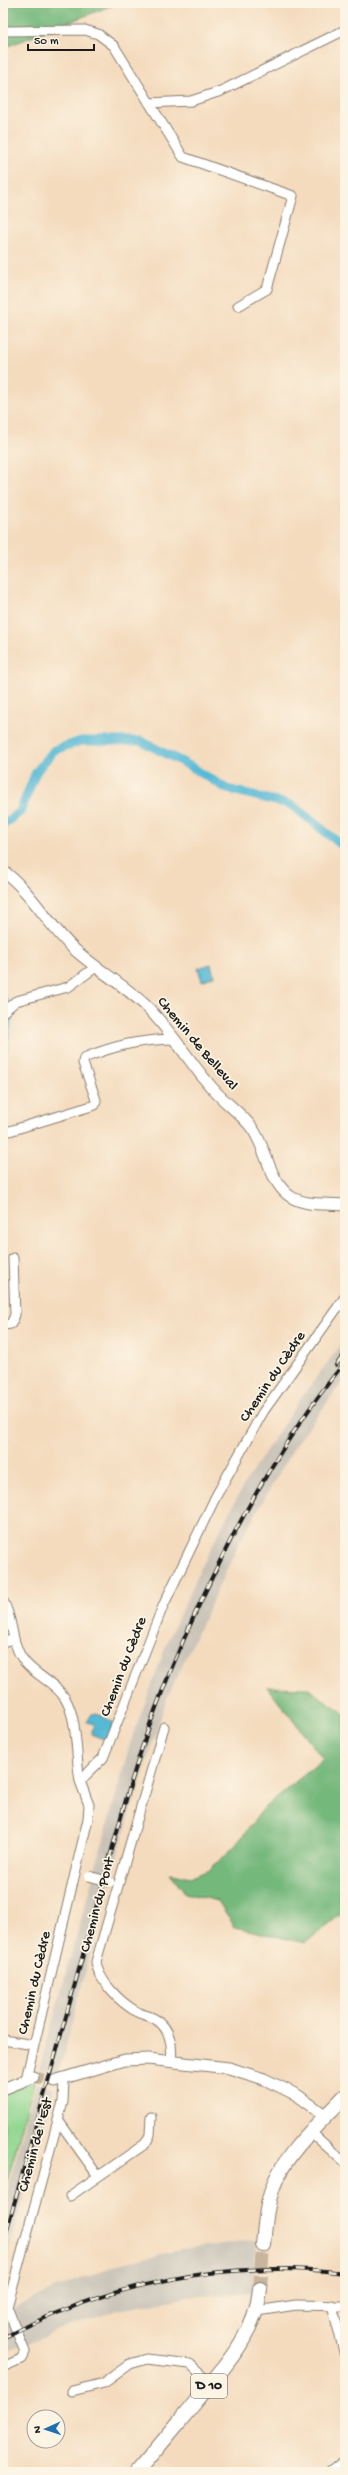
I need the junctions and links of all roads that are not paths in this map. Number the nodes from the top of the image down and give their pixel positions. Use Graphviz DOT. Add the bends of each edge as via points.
graph roads {
  1 [pos="345,30"];
  2 [pos="3,31"];
  3 [pos="149,102"];
  4 [pos="238,306"];
  5 [pos="3,871"];
  6 [pos="96,967"];
  7 [pos="3,1012"];
  8 [pos="174,1039"];
  9 [pos="3,1133"];
  10 [pos="345,1205"];
  11 [pos="13,1258"];
  12 [pos="345,1297"];
  13 [pos="3,1325"];
  14 [pos="3,1601"];
  15 [pos="13,1639"];
  16 [pos="3,1642"];
  17 [pos="164,1727"];
  18 [pos="80,1781"];
  19 [pos="76,1873"];
  20 [pos="114,1883"];
  21 [pos="3,2040"];
  22 [pos="34,2045"];
  23 [pos="171,2062"];
  24 [pos="30,2078"];
  25 [pos="59,2080"];
  26 [pos="3,2089"];
  27 [pos="345,2096"];
  28 [pos="326,2116"];
  29 [pos="151,2117"];
  30 [pos="58,2120"];
  31 [pos="312,2132"];
  32 [pos="345,2163"];
  33 [pos="98,2176"];
  34 [pos="70,2196"];
  35 [pos="263,2245"];
  36 [pos="260,2289"];
  37 [pos="332,2305"];
  38 [pos="345,2306"];
  39 [pos="257,2311"];
  40 [pos="345,2356"];
  41 [pos="3,2367"];
  42 [pos="211,2383"];
  43 [pos="72,2391"];
  44 [pos="345,2460"];
  45 [pos="137,2472"];
  46 [pos="330,2472"];
  1 -- 3 [label="street" via="222,91 191,101"];
  2 -- 3 [label="street" via="85,30 98,34 114,46"];
  3 -- 4 [label="street" via="183,157 294,196 267,289"];
  5 -- 6 [label="street, Chemin de Belleval" via="33,899 62,937"];
  6 -- 7 [label="street" via="68,987 16,1001"];
  6 -- 8 [label="street, Chemin de Belleval" via="144,1004"];
  8 -- 9 [label="street" via="141,1040 109,1048 84,1058 83,1063 96,1100 95,1105"];
  8 -- 10 [label="street, Chemin de Belleval" via="214,1090 251,1127 279,1184 287,1194 299,1201 313,1204"];
  11 -- 13 [label="street" via="15,1315 11,1324"];
  12 -- 18 [label="street, Chemin du Cèdre" via="263,1412 216,1496 163,1606 103,1758"];
  14 -- 15 [label="street" via="7,1608"];
  15 -- 16 [label="street"];
  15 -- 18 [label="street" via="24,1661 61,1693 66,1701 73,1716"];
  17 -- 20 [label="street, Chemin du Pont"];
  18 -- 19 [label="street, Chemin du Cèdre" via="89,1805"];
  19 -- 20 [label="street, bridge"];
  19 -- 22 [label="street, Chemin du Cèdre"];
  20 -- 23 [label="street, Chemin du Pont" via="98,1953 98,1972 124,2003 164,2026 172,2044"];
  21 -- 22 [label="street"];
  22 -- 24 [label="street, Chemin du Cèdre"];
  23 -- 25 [label="street" via="125,2060"];
  23 -- 28 [label="street" via="247,2072 297,2095"];
  24 -- 26 [label="street"];
  25 -- 30 [label="street, Chemin de l'Est" via="64,2094"];
  27 -- 28 [label="main road"];
  28 -- 31 [label="main road"];
  29 -- 33 [label="street" via="150,2135 145,2144"];
  30 -- 33 [label="street"];
  30 -- 41 [label="street, Chemin de l'Est" via="7,2307 25,2352 21,2360"];
  31 -- 32 [label="street"];
  31 -- 35 [label="main road" via="277,2176 268,2201"];
  33 -- 34 [label="street"];
  36 -- 39 [label="main road, D 10"];
  37 -- 38 [label="street"];
  37 -- 39 [label="street" via="274,2306"];
  37 -- 40 [label="street"];
  39 -- 42 [label="main road, D 10" via="244,2340"];
  42 -- 43 [label="street" via="190,2364 147,2359 130,2364 104,2383"];
  42 -- 45 [label="main road, D 10"];
  44 -- 46 [label="street"];
}
